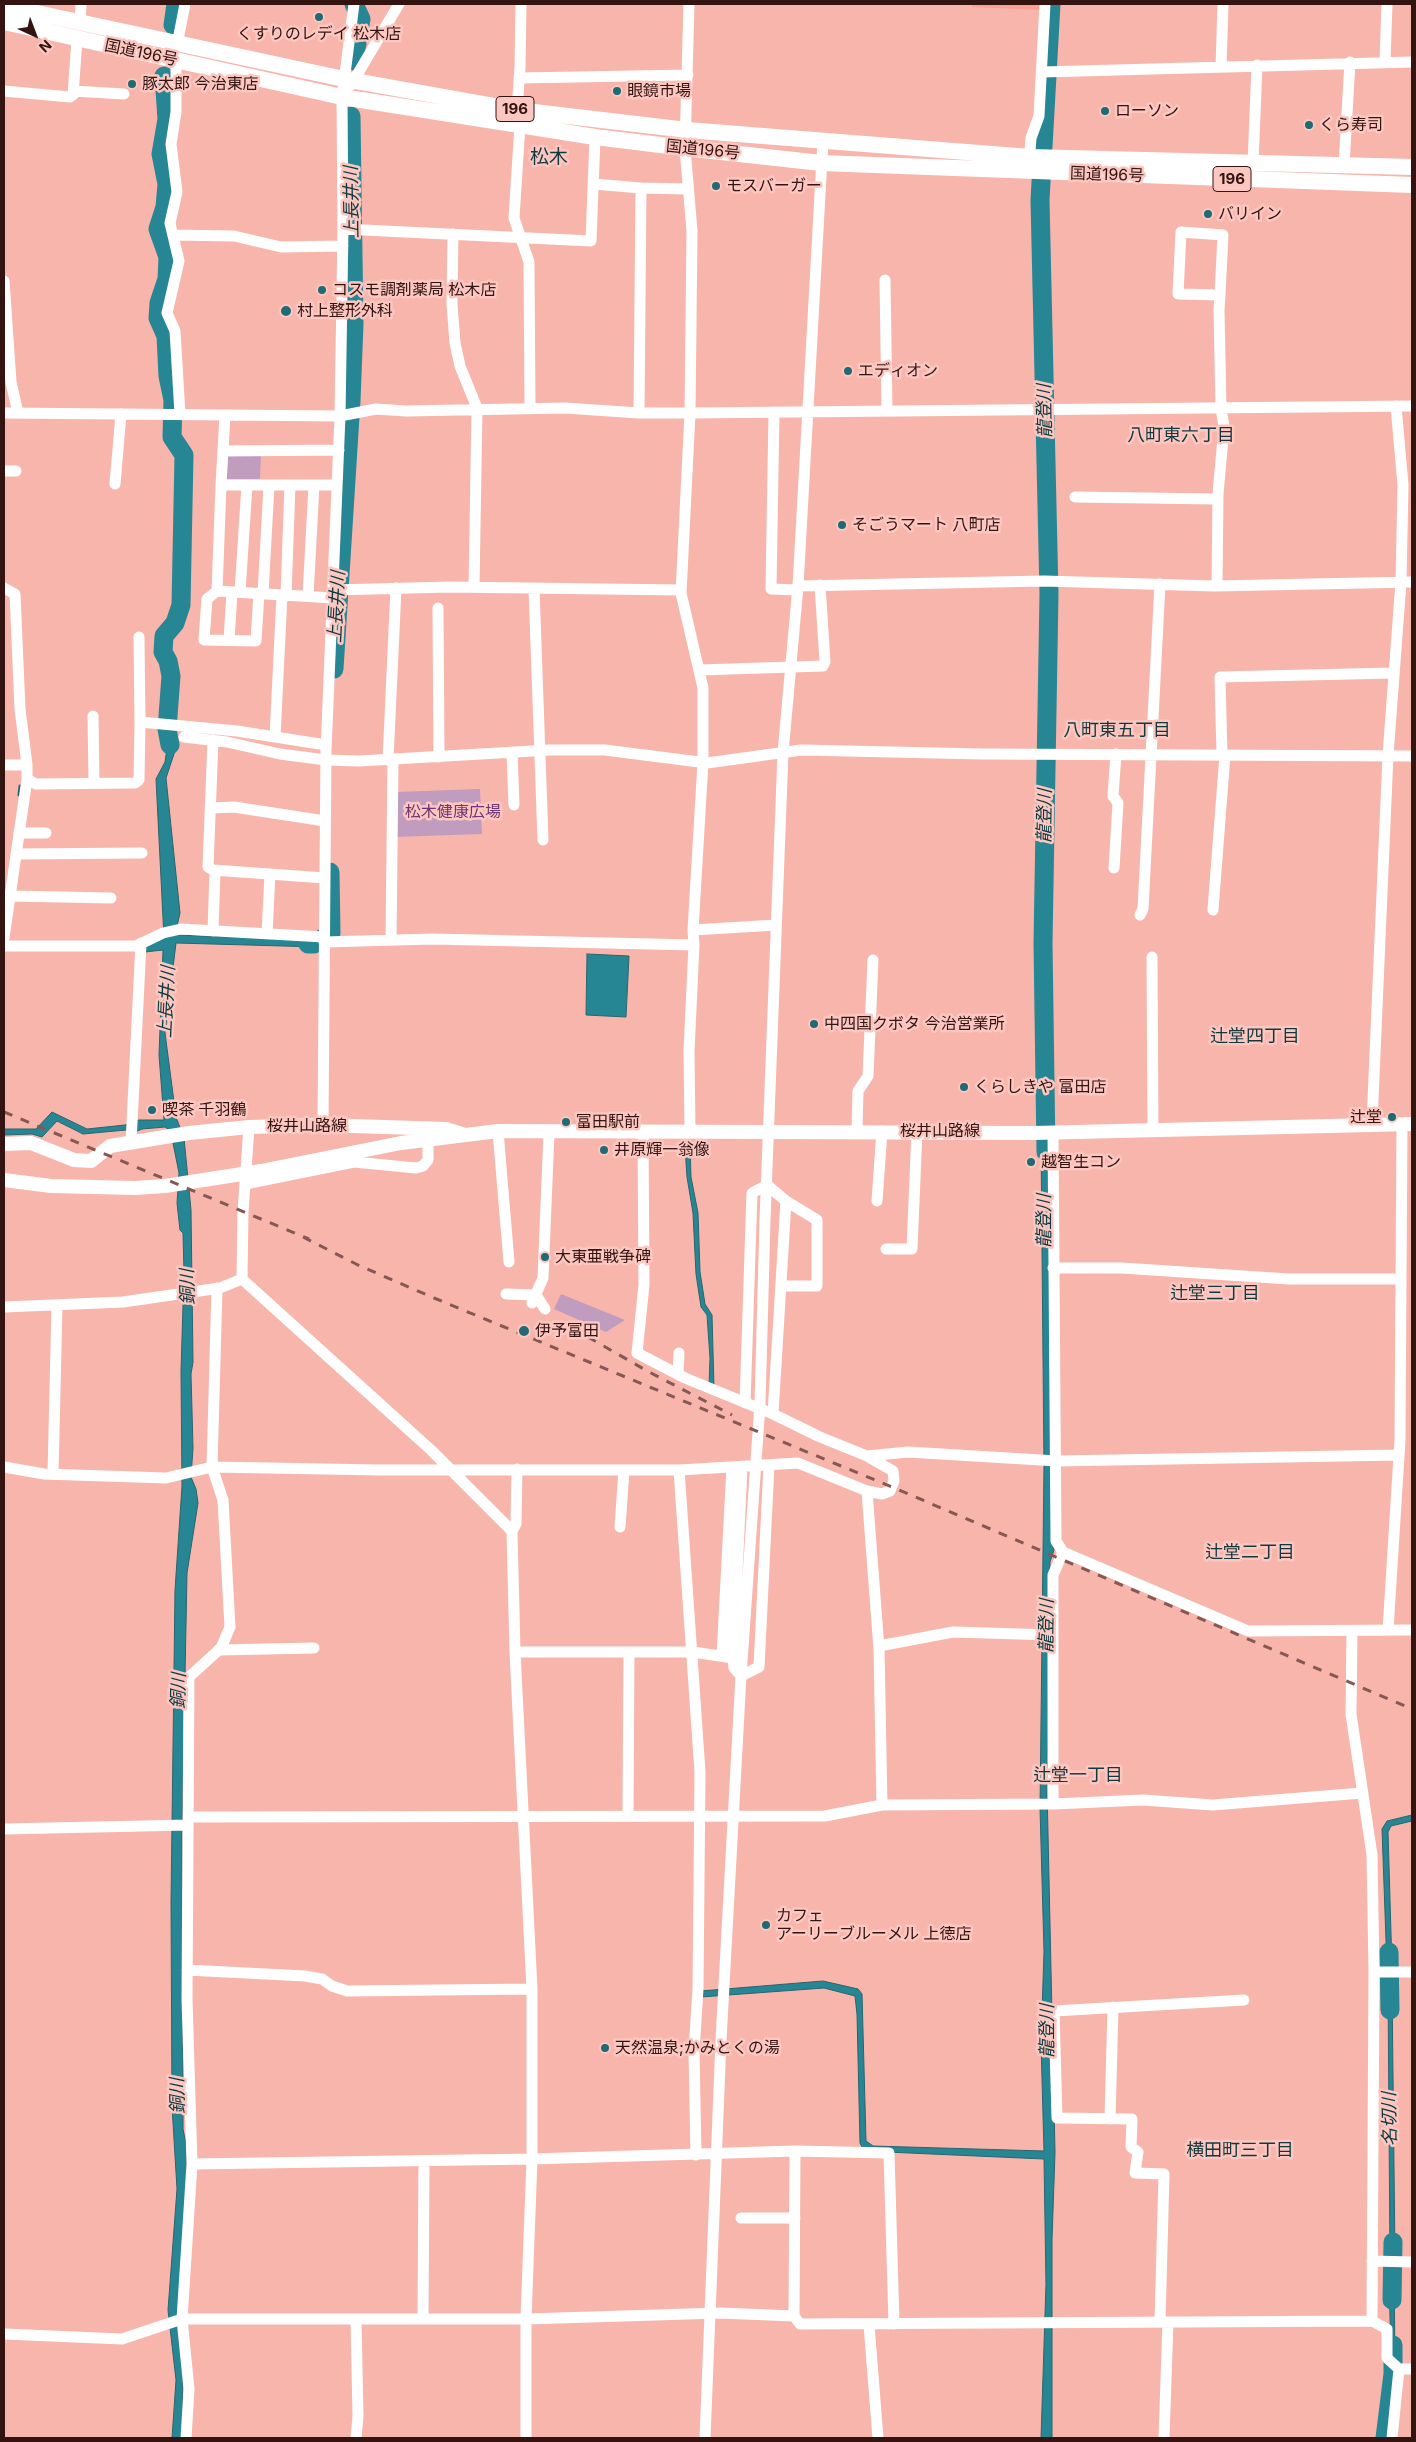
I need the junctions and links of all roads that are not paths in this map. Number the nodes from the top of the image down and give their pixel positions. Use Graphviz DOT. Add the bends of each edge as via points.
graph roads {
  1 [pos="81,4"];
  2 [pos="185,4"];
  3 [pos="354,4"];
  4 [pos="399,4"];
  5 [pos="521,4"];
  6 [pos="689,4"];
  7 [pos="1046,4"];
  8 [pos="1223,4"];
  9 [pos="1387,4"];
  10 [pos="4,6"];
  11 [pos="4,22"];
  12 [pos="78,31"];
  13 [pos="177,45"];
  14 [pos="176,61"];
  15 [pos="1385,61"];
  16 [pos="1350,62"];
  17 [pos="1412,62"];
  18 [pos="1257,65"];
  19 [pos="1221,66"];
  20 [pos="1042,72"];
  21 [pos="688,75"];
  22 [pos="519,78"];
  23 [pos="349,80"];
  24 [pos="4,91"];
  25 [pos="74,91"];
  26 [pos="124,94"];
  27 [pos="342,97"];
  28 [pos="518,117"];
  29 [pos="687,130"];
  30 [pos="595,137"];
  31 [pos="823,141"];
  32 [pos="685,148"];
  33 [pos="821,163"];
  34 [pos="1253,163"];
  35 [pos="1031,164"];
  36 [pos="1053,165"];
  37 [pos="1344,166"];
  38 [pos="1412,167"];
  39 [pos="594,184"];
  40 [pos="1412,185"];
  41 [pos="641,188"];
  42 [pos="688,189"];
  43 [pos="343,229"];
  44 [pos="453,234"];
  45 [pos="173,235"];
  46 [pos="521,238"];
  47 [pos="343,246"];
  48 [pos="885,280"];
  49 [pos="4,281"];
  50 [pos="1220,295"];
  51 [pos="1396,406"];
  52 [pos="1412,406"];
  53 [pos="477,408"];
  54 [pos="530,408"];
  55 [pos="1220,408"];
  56 [pos="774,412"];
  57 [pos="807,412"];
  58 [pos="887,412"];
  59 [pos="4,413"];
  60 [pos="18,413"];
  61 [pos="639,413"];
  62 [pos="690,413"];
  63 [pos="121,414"];
  64 [pos="180,414"];
  65 [pos="224,414"];
  66 [pos="340,416"];
  67 [pos="339,450"];
  68 [pos="223,451"];
  69 [pos="4,471"];
  70 [pos="16,471"];
  71 [pos="115,484"];
  72 [pos="221,485"];
  73 [pos="247,485"];
  74 [pos="269,485"];
  75 [pos="290,485"];
  76 [pos="314,485"];
  77 [pos="337,485"];
  78 [pos="1075,496"];
  79 [pos="1218,499"];
  80 [pos="244,540"];
  81 [pos="266,540"];
  82 [pos="1406,582"];
  83 [pos="1160,584"];
  84 [pos="820,585"];
  85 [pos="1217,586"];
  86 [pos="474,587"];
  87 [pos="4,588"];
  88 [pos="396,588"];
  89 [pos="797,588"];
  90 [pos="534,589"];
  91 [pos="681,590"];
  92 [pos="217,591"];
  93 [pos="236,592"];
  94 [pos="261,593"];
  95 [pos="333,594"];
  96 [pos="284,595"];
  97 [pos="308,596"];
  98 [pos="438,608"];
  99 [pos="138,637"];
  100 [pos="229,640"];
  101 [pos="791,668"];
  102 [pos="699,670"];
  103 [pos="1393,673"];
  104 [pos="92,716"];
  105 [pos="140,722"];
  106 [pos="184,737"];
  107 [pos="275,737"];
  108 [pos="213,740"];
  109 [pos="326,744"];
  110 [pos="541,751"];
  111 [pos="512,752"];
  112 [pos="784,753"];
  113 [pos="1116,754"];
  114 [pos="1151,754"];
  115 [pos="1224,755"];
  116 [pos="1388,755"];
  117 [pos="439,756"];
  118 [pos="1412,756"];
  119 [pos="326,760"];
  120 [pos="391,760"];
  121 [pos="703,762"];
  122 [pos="4,765"];
  123 [pos="27,765"];
  124 [pos="26,779"];
  125 [pos="94,784"];
  126 [pos="514,805"];
  127 [pos="211,808"];
  128 [pos="326,821"];
  129 [pos="19,833"];
  130 [pos="46,833"];
  131 [pos="543,840"];
  132 [pos="142,853"];
  133 [pos="16,854"];
  134 [pos="1114,868"];
  135 [pos="213,870"];
  136 [pos="270,874"];
  137 [pos="325,878"];
  138 [pos="11,896"];
  139 [pos="111,898"];
  140 [pos="1213,910"];
  141 [pos="1140,915"];
  142 [pos="776,926"];
  143 [pos="693,930"];
  144 [pos="213,931"];
  145 [pos="267,934"];
  146 [pos="4,938"];
  147 [pos="324,939"];
  148 [pos="391,940"];
  149 [pos="141,943"];
  150 [pos="694,944"];
  151 [pos="4,946"];
  152 [pos="1152,957"];
  153 [pos="873,960"];
  154 [pos="1372,1123"];
  155 [pos="1407,1124"];
  156 [pos="322,1125"];
  157 [pos="249,1127"];
  158 [pos="1153,1129"];
  159 [pos="917,1130"];
  160 [pos="498,1131"];
  161 [pos="643,1131"];
  162 [pos="690,1132"];
  163 [pos="857,1132"];
  164 [pos="882,1132"];
  165 [pos="1053,1132"];
  166 [pos="549,1133"];
  167 [pos="769,1133"];
  168 [pos="468,1136"];
  169 [pos="428,1140"];
  170 [pos="131,1143"];
  171 [pos="4,1144"];
  172 [pos="4,1180"];
  173 [pos="245,1184"];
  174 [pos="767,1185"];
  175 [pos="786,1201"];
  176 [pos="877,1201"];
  177 [pos="1407,1205"];
  178 [pos="886,1249"];
  179 [pos="509,1262"];
  180 [pos="1053,1268"];
  181 [pos="242,1279"];
  182 [pos="1401,1279"];
  183 [pos="781,1286"];
  184 [pos="218,1288"];
  185 [pos="506,1294"];
  186 [pos="534,1299"];
  187 [pos="57,1305"];
  188 [pos="4,1307"];
  189 [pos="545,1309"];
  190 [pos="679,1353"];
  191 [pos="678,1374"];
  192 [pos="745,1403"];
  193 [pos="773,1414"];
  194 [pos="1400,1440"];
  195 [pos="1412,1440"];
  196 [pos="867,1456"];
  197 [pos="1399,1456"];
  198 [pos="1057,1461"];
  199 [pos="769,1465"];
  200 [pos="4,1467"];
  201 [pos="737,1467"];
  202 [pos="212,1468"];
  203 [pos="451,1469"];
  204 [pos="517,1469"];
  205 [pos="624,1470"];
  206 [pos="679,1470"];
  207 [pos="52,1474"];
  208 [pos="867,1492"];
  209 [pos="620,1527"];
  210 [pos="512,1531"];
  211 [pos="1063,1552"];
  212 [pos="1388,1630"];
  213 [pos="1412,1630"];
  214 [pos="1352,1631"];
  215 [pos="1053,1634"];
  216 [pos="879,1646"];
  217 [pos="314,1648"];
  218 [pos="218,1650"];
  219 [pos="515,1652"];
  220 [pos="629,1652"];
  221 [pos="693,1652"];
  222 [pos="728,1657"];
  223 [pos="741,1676"];
  224 [pos="1362,1793"];
  225 [pos="1053,1804"];
  226 [pos="882,1805"];
  227 [pos="698,1815"];
  228 [pos="735,1815"];
  229 [pos="628,1816"];
  230 [pos="524,1818"];
  231 [pos="189,1821"];
  232 [pos="4,1829"];
  233 [pos="187,1970"];
  234 [pos="1374,1972"];
  235 [pos="1412,1972"];
  236 [pos="532,1988"];
  237 [pos="1244,2000"];
  238 [pos="1113,2007"];
  239 [pos="1110,2119"];
  240 [pos="795,2151"];
  241 [pos="718,2153"];
  242 [pos="696,2155"];
  243 [pos="532,2159"];
  244 [pos="424,2161"];
  245 [pos="192,2164"];
  246 [pos="741,2218"];
  247 [pos="795,2218"];
  248 [pos="1372,2261"];
  249 [pos="1412,2262"];
  250 [pos="710,2313"];
  251 [pos="794,2316"];
  252 [pos="182,2319"];
  253 [pos="356,2319"];
  254 [pos="423,2319"];
  255 [pos="526,2319"];
  256 [pos="1372,2321"];
  257 [pos="1164,2322"];
  258 [pos="894,2324"];
  259 [pos="869,2325"];
  260 [pos="4,2334"];
  261 [pos="1399,2369"];
  262 [pos="1412,2369"];
  263 [pos="186,2438"];
  264 [pos="356,2438"];
  265 [pos="526,2438"];
  266 [pos="705,2438"];
  267 [pos="878,2438"];
  268 [pos="1164,2438"];
  269 [pos="1392,2438"];
  1 -- 12 [label="street"];
  2 -- 13 [label="street"];
  3 -- 23 [label="street"];
  4 -- 23 [label="street"];
  5 -- 22 [label="street"];
  6 -- 21 [label="street"];
  7 -- 20 [label="street"];
  8 -- 19 [label="street"];
  9 -- 15 [label="street"];
  10 -- 12 [label="highway, 国道196号 / 196"];
  11 -- 12 [label="highway, 国道196号 / 196"];
  12 -- 13 [label="highway, 国道196号 / 196"];
  12 -- 14 [label="highway, 国道196号 / 196"];
  12 -- 25 [label="street"];
  13 -- 23 [label="highway, 国道196号 / 196"];
  14 -- 27 [label="highway, 国道196号 / 196"];
  14 -- 45 [label="street" via="176,112 171,144 177,192 170,223"];
  15 -- 16 [label="street"];
  15 -- 17 [label="street"];
  16 -- 18 [label="street"];
  16 -- 37 [label="street"];
  18 -- 19 [label="street"];
  18 -- 34 [label="street"];
  19 -- 20 [label="street"];
  20 -- 35 [label="street" via="1039,116 1031,138"];
  21 -- 22 [label="street"];
  21 -- 29 [label="street"];
  22 -- 28 [label="street"];
  23 -- 27 [label="street"];
  23 -- 28 [label="highway, 国道196号 / 196"];
  24 -- 25 [label="street" via="70,97"];
  25 -- 26 [label="street"];
  27 -- 28 [label="highway, 国道196号 / 196"];
  27 -- 43 [label="street"];
  28 -- 29 [label="highway, 国道196号 / 196"];
  28 -- 30 [label="highway, 国道196号 / 196"];
  28 -- 46 [label="street" via="514,218"];
  29 -- 31 [label="highway, 国道196号 / 196"];
  29 -- 32 [label="street"];
  30 -- 32 [label="highway, 国道196号 / 196"];
  30 -- 39 [label="street"];
  31 -- 33 [label="street"];
  31 -- 35 [label="highway, 国道196号 / 196"];
  32 -- 33 [label="highway, 国道196号 / 196"];
  32 -- 42 [label="street"];
  33 -- 35 [label="highway, 国道196号 / 196"];
  33 -- 57 [label="street"];
  34 -- 36 [label="highway, 国道196号 / 196"];
  34 -- 37 [label="highway, 国道196号 / 196"];
  35 -- 36 [label="highway, 国道196号 / 196"];
  36 -- 40 [label="highway, 国道196号 / 196"];
  37 -- 38 [label="highway, 国道196号 / 196"];
  39 -- 41 [label="street"];
  39 -- 46 [label="street" via="591,241"];
  41 -- 42 [label="street"];
  41 -- 61 [label="street"];
  42 -- 62 [label="street" via="692,231"];
  43 -- 44 [label="street"];
  43 -- 47 [label="street"];
  44 -- 46 [label="street"];
  44 -- 53 [label="street" via="455,343 460,366"];
  45 -- 47 [label="street" via="234,236 281,247"];
  45 -- 64 [label="street" via="179,261 167,313 175,331"];
  46 -- 54 [label="street" via="529,262"];
  47 -- 66 [label="street"];
  48 -- 58 [label="street"];
  49 -- 60 [label="street" via="11,382"];
  50 -- 50 [label="street" via="1178,294 1181,232 1223,234"];
  50 -- 55 [label="street"];
  51 -- 52 [label="street"];
  51 -- 55 [label="street"];
  51 -- 82 [label="street" via="1403,485"];
  53 -- 54 [label="street"];
  53 -- 66 [label="street" via="376,409"];
  53 -- 86 [label="street"];
  54 -- 61 [label="street"];
  55 -- 58 [label="street"];
  55 -- 79 [label="street" via="1224,427"];
  56 -- 57 [label="street"];
  56 -- 62 [label="street"];
  56 -- 89 [label="street" via="771,589"];
  57 -- 58 [label="street"];
  57 -- 89 [label="street"];
  59 -- 60 [label="street"];
  60 -- 63 [label="street"];
  61 -- 62 [label="street"];
  62 -- 91 [label="street"];
  63 -- 64 [label="street"];
  63 -- 71 [label="street"];
  64 -- 65 [label="street"];
  65 -- 66 [label="street"];
  65 -- 68 [label="street"];
  66 -- 67 [label="street"];
  67 -- 68 [label="street"];
  67 -- 77 [label="street"];
  68 -- 72 [label="street"];
  69 -- 70 [label="street"];
  72 -- 73 [label="street"];
  72 -- 92 [label="street"];
  73 -- 74 [label="street"];
  73 -- 80 [label="street"];
  74 -- 75 [label="street"];
  74 -- 81 [label="street"];
  75 -- 76 [label="street"];
  75 -- 96 [label="street"];
  76 -- 77 [label="street"];
  76 -- 97 [label="street"];
  77 -- 95 [label="street"];
  78 -- 79 [label="street"];
  79 -- 85 [label="street"];
  80 -- 81 [label="street"];
  80 -- 93 [label="street"];
  81 -- 94 [label="street"];
  82 -- 85 [label="street"];
  82 -- 103 [label="street"];
  83 -- 84 [label="street" via="1044,581"];
  83 -- 85 [label="street"];
  83 -- 114 [label="street"];
  84 -- 89 [label="street"];
  84 -- 101 [label="street" via="825,662 823,666"];
  86 -- 88 [label="street"];
  86 -- 90 [label="street"];
  87 -- 123 [label="street" via="15,594 20,709"];
  88 -- 95 [label="street"];
  88 -- 120 [label="street"];
  89 -- 101 [label="street"];
  90 -- 91 [label="street"];
  90 -- 110 [label="street"];
  91 -- 102 [label="street"];
  92 -- 93 [label="street"];
  92 -- 100 [label="street" via="207,599 204,640"];
  93 -- 94 [label="street"];
  93 -- 100 [label="street"];
  94 -- 96 [label="street"];
  94 -- 100 [label="street" via="256,640"];
  95 -- 97 [label="street"];
  95 -- 109 [label="street"];
  96 -- 97 [label="street"];
  96 -- 107 [label="street"];
  98 -- 117 [label="street"];
  99 -- 105 [label="street"];
  101 -- 102 [label="street"];
  101 -- 112 [label="street"];
  102 -- 121 [label="street"];
  103 -- 115 [label="street" via="1220,677"];
  103 -- 116 [label="street"];
  104 -- 125 [label="street"];
  105 -- 107 [label="street"];
  105 -- 125 [label="street" via="139,780 135,783"];
  106 -- 108 [label="street"];
  107 -- 109 [label="street"];
  108 -- 119 [label="street"];
  108 -- 127 [label="street"];
  109 -- 119 [label="street"];
  110 -- 111 [label="street"];
  110 -- 121 [label="street" via="605,750"];
  110 -- 131 [label="street"];
  111 -- 117 [label="street"];
  111 -- 126 [label="street"];
  112 -- 113 [label="street" via="801,750"];
  112 -- 121 [label="street"];
  112 -- 142 [label="street"];
  113 -- 114 [label="street"];
  113 -- 134 [label="street" via="1113,796 1118,803"];
  114 -- 115 [label="street"];
  114 -- 141 [label="street" via="1143,909"];
  115 -- 116 [label="street"];
  115 -- 140 [label="street"];
  116 -- 118 [label="street"];
  116 -- 154 [label="street"];
  117 -- 120 [label="street"];
  119 -- 120 [label="street"];
  119 -- 128 [label="street"];
  120 -- 148 [label="street"];
  121 -- 143 [label="street"];
  122 -- 123 [label="street"];
  123 -- 124 [label="street"];
  124 -- 125 [label="street" via="36,784"];
  124 -- 129 [label="street"];
  127 -- 128 [label="street" via="234,807"];
  127 -- 135 [label="street" via="208,867"];
  128 -- 137 [label="street"];
  129 -- 130 [label="street"];
  129 -- 133 [label="street"];
  132 -- 133 [label="street"];
  133 -- 138 [label="street"];
  135 -- 136 [label="street"];
  135 -- 144 [label="street"];
  136 -- 137 [label="street"];
  136 -- 145 [label="street"];
  137 -- 147 [label="street"];
  138 -- 139 [label="street"];
  138 -- 146 [label="street"];
  142 -- 143 [label="street"];
  142 -- 167 [label="street"];
  143 -- 150 [label="street"];
  144 -- 145 [label="street"];
  144 -- 149 [label="street" via="181,929"];
  145 -- 147 [label="street"];
  147 -- 148 [label="street"];
  147 -- 156 [label="street"];
  148 -- 150 [label="street"];
  149 -- 151 [label="street" via="136,946"];
  149 -- 170 [label="street"];
  150 -- 162 [label="street" via="689,1051"];
  152 -- 158 [label="street"];
  153 -- 163 [label="street" via="868,1076 858,1091"];
  154 -- 155 [label="main road, 桜井山路線"];
  154 -- 158 [label="main road, 桜井山路線"];
  155 -- 177 [label="street"];
  156 -- 157 [label="main road, 桜井山路線"];
  156 -- 168 [label="main road, 桜井山路線" via="446,1129"];
  157 -- 170 [label="main road, 桜井山路線"];
  157 -- 173 [label="street"];
  158 -- 165 [label="main road, 桜井山路線"];
  159 -- 164 [label="main road, 桜井山路線"];
  159 -- 165 [label="main road, 桜井山路線"];
  159 -- 178 [label="street" via="912,1249"];
  160 -- 166 [label="main road, 桜井山路線"];
  160 -- 168 [label="main road, 桜井山路線"];
  160 -- 179 [label="street"];
  161 -- 162 [label="main road, 桜井山路線"];
  161 -- 166 [label="main road, 桜井山路線"];
  161 -- 191 [label="street" via="644,1285 637,1353"];
  162 -- 167 [label="main road, 桜井山路線"];
  163 -- 164 [label="main road, 桜井山路線"];
  163 -- 167 [label="main road, 桜井山路線"];
  164 -- 176 [label="street"];
  165 -- 180 [label="street"];
  166 -- 186 [label="street" via="542,1278"];
  167 -- 174 [label="street"];
  168 -- 169 [label="main road, 桜井山路線"];
  169 -- 172 [label="main road, 桜井山路線" via="200,1181 135,1188 51,1186"];
  169 -- 173 [label="street" via="428,1160 416,1168 354,1162"];
  170 -- 171 [label="main road, 桜井山路線" via="110,1146 91,1160 74,1160 31,1143"];
  173 -- 181 [label="street"];
  174 -- 175 [label="street"];
  174 -- 192 [label="street" via="752,1193"];
  174 -- 223 [label="street" via="760,1404"];
  175 -- 183 [label="street"];
  175 -- 183 [label="street" via="817,1220 817,1286"];
  177 -- 182 [label="street"];
  180 -- 182 [label="street" via="1122,1268 1297,1280"];
  180 -- 198 [label="street"];
  181 -- 184 [label="street"];
  181 -- 203 [label="street"];
  182 -- 194 [label="street"];
  183 -- 193 [label="street"];
  184 -- 187 [label="street" via="123,1302"];
  184 -- 202 [label="street"];
  185 -- 186 [label="street"];
  186 -- 189 [label="street"];
  187 -- 188 [label="street"];
  187 -- 207 [label="street"];
  190 -- 191 [label="street"];
  191 -- 192 [label="street"];
  192 -- 193 [label="street"];
  193 -- 196 [label="street"];
  194 -- 195 [label="street"];
  194 -- 197 [label="street"];
  196 -- 198 [label="street" via="908,1452"];
  196 -- 208 [label="street" via="893,1471 894,1481 890,1491 882,1494"];
  197 -- 198 [label="street"];
  197 -- 212 [label="street"];
  198 -- 211 [label="street" via="1056,1540"];
  199 -- 201 [label="street"];
  199 -- 208 [label="street" via="798,1463"];
  199 -- 223 [label="street" via="759,1667"];
  200 -- 207 [label="street"];
  201 -- 206 [label="street"];
  201 -- 222 [label="street"];
  202 -- 203 [label="street"];
  202 -- 207 [label="street" via="166,1478"];
  202 -- 218 [label="street" via="223,1500 228,1566 230,1627"];
  203 -- 204 [label="street"];
  203 -- 210 [label="street"];
  204 -- 205 [label="street"];
  204 -- 210 [label="street" via="516,1524"];
  205 -- 206 [label="street"];
  205 -- 209 [label="street"];
  206 -- 221 [label="street"];
  208 -- 216 [label="street"];
  210 -- 219 [label="street"];
  211 -- 214 [label="street" via="1248,1631"];
  211 -- 215 [label="street" via="1053,1575"];
  212 -- 213 [label="street"];
  212 -- 214 [label="street"];
  214 -- 224 [label="street" via="1351,1714"];
  215 -- 216 [label="street" via="953,1632"];
  215 -- 225 [label="street"];
  216 -- 226 [label="street"];
  217 -- 218 [label="street"];
  218 -- 231 [label="street" via="189,1677"];
  219 -- 220 [label="street"];
  219 -- 230 [label="street"];
  220 -- 221 [label="street"];
  220 -- 229 [label="street"];
  221 -- 222 [label="street"];
  221 -- 227 [label="street" via="700,1772"];
  222 -- 223 [label="street"];
  223 -- 228 [label="street"];
  224 -- 225 [label="street" via="1213,1805 1143,1800"];
  224 -- 234 [label="street" via="1372,1855"];
  225 -- 226 [label="street"];
  226 -- 228 [label="street" via="825,1816"];
  227 -- 228 [label="street"];
  227 -- 229 [label="street"];
  227 -- 242 [label="street" via="699,1935 694,2051"];
  228 -- 241 [label="street" via="721,2040"];
  229 -- 230 [label="street"];
  230 -- 231 [label="street"];
  230 -- 236 [label="street"];
  231 -- 232 [label="street"];
  231 -- 233 [label="street"];
  233 -- 236 [label="street" via="304,1976 322,1979 347,1991"];
  233 -- 245 [label="street"];
  234 -- 235 [label="street"];
  234 -- 248 [label="street"];
  236 -- 243 [label="street"];
  237 -- 238 [label="street"];
  238 -- 239 [label="street"];
  238 -- 239 [label="street" via="1054,2011 1057,2118"];
  239 -- 257 [label="street" via="1132,2119 1131,2147 1138,2152 1136,2173 1164,2174"];
  240 -- 241 [label="street"];
  240 -- 247 [label="street"];
  240 -- 258 [label="street" via="889,2153"];
  241 -- 242 [label="street"];
  241 -- 250 [label="street"];
  242 -- 243 [label="street"];
  243 -- 244 [label="street"];
  243 -- 255 [label="street"];
  244 -- 245 [label="street"];
  244 -- 254 [label="street"];
  245 -- 252 [label="street"];
  246 -- 247 [label="street"];
  247 -- 251 [label="street"];
  248 -- 249 [label="street"];
  248 -- 256 [label="street"];
  250 -- 251 [label="street"];
  250 -- 255 [label="street"];
  250 -- 266 [label="street"];
  251 -- 259 [label="street" via="800,2324"];
  252 -- 253 [label="street"];
  252 -- 260 [label="street" via="122,2339"];
  252 -- 263 [label="street" via="189,2390"];
  253 -- 254 [label="street"];
  253 -- 264 [label="street"];
  254 -- 255 [label="street"];
  255 -- 265 [label="street"];
  256 -- 257 [label="street"];
  256 -- 261 [label="street" via="1387,2328 1387,2358"];
  257 -- 258 [label="street"];
  257 -- 268 [label="street"];
  258 -- 259 [label="street"];
  259 -- 267 [label="street"];
  261 -- 262 [label="street"];
  261 -- 269 [label="street"];
}
